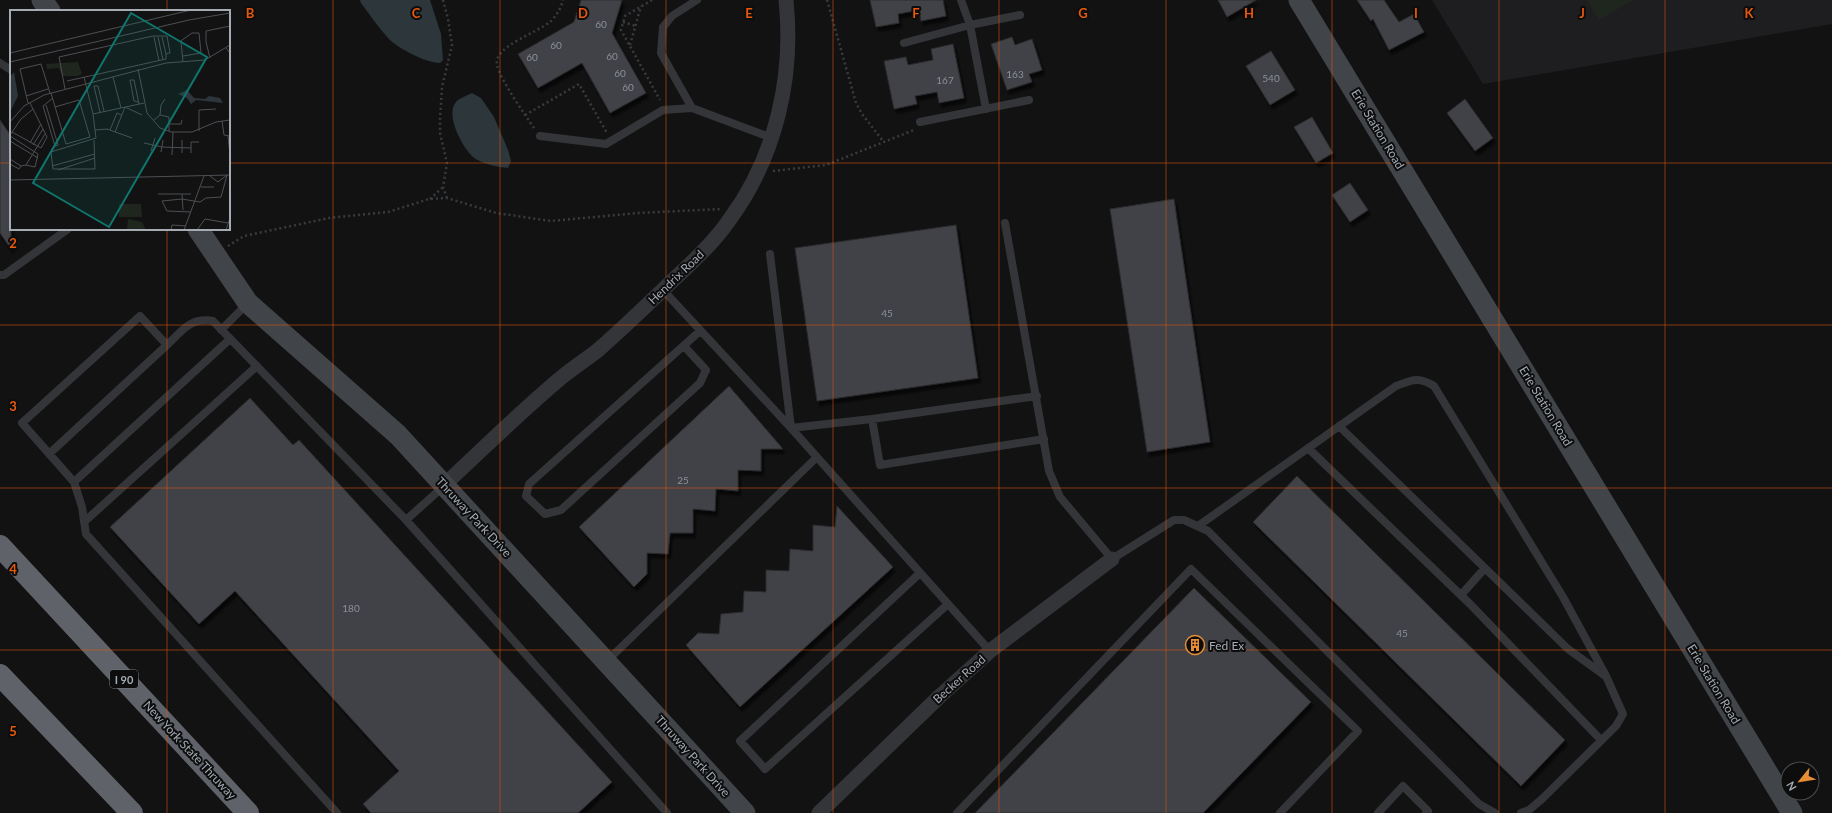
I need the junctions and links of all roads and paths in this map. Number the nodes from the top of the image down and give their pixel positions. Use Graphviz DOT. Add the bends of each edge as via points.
graph roads {
  1 [pos="42,0"];
  2 [pos="443,0"];
  3 [pos="563,0"];
  4 [pos="652,0"];
  5 [pos="697,0"];
  6 [pos="786,0"];
  7 [pos="827,0"];
  8 [pos="961,0"];
  9 [pos="1299,0"];
  10 [pos="641,6"];
  11 [pos="49,10"];
  12 [pos="1020,15"];
  13 [pos="623,22"];
  14 [pos="970,25"];
  15 [pos="636,26"];
  16 [pos="904,43"];
  17 [pos="630,46"];
  18 [pos="0,63"];
  19 [pos="10,69"];
  20 [pos="1029,100"];
  21 [pos="662,102"];
  22 [pos="692,108"];
  23 [pos="986,109"];
  24 [pos="525,115"];
  25 [pos="920,122"];
  26 [pos="540,136"];
  27 [pos="772,138"];
  28 [pos="612,141"];
  29 [pos="883,141"];
  30 [pos="760,166"];
  31 [pos="442,187"];
  32 [pos="447,198"];
  33 [pos="429,199"];
  34 [pos="735,213"];
  35 [pos="1005,222"];
  36 [pos="67,230"];
  37 [pos="199,230"];
  38 [pos="770,254"];
  39 [pos="215,255"];
  40 [pos="0,275"];
  41 [pos="662,290"];
  42 [pos="248,303"];
  43 [pos="222,330"];
  44 [pos="700,331"];
  45 [pos="230,339"];
  46 [pos="167,345"];
  47 [pos="684,346"];
  48 [pos="257,366"];
  49 [pos="1037,396"];
  50 [pos="872,419"];
  51 [pos="1339,426"];
  52 [pos="791,428"];
  53 [pos="1044,439"];
  54 [pos="1308,448"];
  55 [pos="50,454"];
  56 [pos="817,457"];
  57 [pos="74,482"];
  58 [pos="444,485"];
  59 [pos="406,520"];
  60 [pos="84,522"];
  61 [pos="1198,526"];
  62 [pos="0,546"];
  63 [pos="1112,559"];
  64 [pos="1485,568"];
  65 [pos="920,573"];
  66 [pos="1461,595"];
  67 [pos="948,604"];
  68 [pos="990,651"];
  69 [pos="606,662"];
  70 [pos="0,675"];
  71 [pos="1606,676"];
  72 [pos="1601,740"];
  73 [pos="132,813"];
  74 [pos="248,813"];
  75 [pos="337,813"];
  76 [pos="667,813"];
  77 [pos="744,813"];
  78 [pos="819,813"];
  79 [pos="957,813"];
  80 [pos="1280,813"];
  81 [pos="1378,813"];
  82 [pos="1426,813"];
  83 [pos="1495,813"];
  84 [pos="1522,813"];
  85 [pos="1792,813"];
  1 -- 11 [label="main road"];
  2 -- 31 [label="path" via="452,45 441,95 440,133 447,163"];
  3 -- 24 [label="path" via="557,15 550,22 502,50 498,55 497,66"];
  4 -- 10 [label="path"];
  5 -- 22 [label="lane" via="672,16 663,27 661,53"];
  6 -- 27 [label="street, Hendrix Road" via="789,46 786,77"];
  7 -- 29 [label="path" via="856,103"];
  8 -- 14 [label="lane"];
  9 -- 85 [label="main road, Erie Station Road"];
  10 -- 13 [label="path" via="625,16"];
  10 -- 15 [label="path"];
  12 -- 14 [label="lane"];
  13 -- 15 [label="path"];
  13 -- 17 [label="path" via="621,30"];
  14 -- 16 [label="lane"];
  14 -- 23 [label="lane"];
  15 -- 17 [label="path"];
  17 -- 21 [label="path"];
  18 -- 19 [label="lane"];
  20 -- 23 [label="lane"];
  22 -- 27 [label="lane"];
  22 -- 28 [label="lane" via="663,110"];
  23 -- 25 [label="lane"];
  24 -- 26 [label="path"];
  24 -- 28 [label="path" via="579,84"];
  25 -- 29 [label="path" via="916,123 916,129"];
  26 -- 28 [label="lane" via="606,144"];
  27 -- 30 [label="street, Hendrix Road"];
  29 -- 30 [label="path" via="826,165 776,172"];
  30 -- 34 [label="street, Hendrix Road"];
  31 -- 32 [label="path"];
  31 -- 33 [label="path"];
  32 -- 33 [label="path"];
  32 -- 34 [label="path" via="496,214 550,221 720,209"];
  33 -- 39 [label="path" via="388,212 329,218 244,236"];
  34 -- 41 [label="street, Hendrix Road" via="713,241"];
  35 -- 49 [label="lane"];
  36 -- 40 [label="lane" via="4,275"];
  37 -- 39 [label="main road, Thruway Park Drive"];
  38 -- 52 [label="lane"];
  39 -- 42 [label="main road, Thruway Park Drive"];
  41 -- 44 [label="lane"];
  41 -- 58 [label="street, Hendrix Road"];
  42 -- 43 [label="lane"];
  42 -- 58 [label="main road, Thruway Park Drive" via="398,435"];
  43 -- 45 [label="lane"];
  43 -- 46 [label="lane" via="213,321 201,319 191,323"];
  44 -- 47 [label="lane"];
  44 -- 52 [label="lane"];
  45 -- 48 [label="lane"];
  45 -- 57 [label="lane"];
  46 -- 55 [label="lane"];
  46 -- 55 [label="lane" via="140,316 22,423"];
  47 -- 47 [label="lane" via="529,484 526,496 545,514 561,510 700,383 706,370"];
  48 -- 59 [label="lane"];
  48 -- 60 [label="lane"];
  49 -- 50 [label="lane"];
  49 -- 53 [label="lane"];
  50 -- 52 [label="lane"];
  50 -- 53 [label="lane" via="880,465"];
  51 -- 54 [label="lane"];
  51 -- 64 [label="lane"];
  51 -- 71 [label="lane" via="1396,386 1417,379 1425,380 1434,386 1563,597"];
  52 -- 56 [label="lane"];
  53 -- 63 [label="lane" via="1048,471 1060,496"];
  54 -- 61 [label="lane"];
  54 -- 66 [label="lane"];
  55 -- 57 [label="lane"];
  56 -- 65 [label="lane"];
  56 -- 69 [label="lane"];
  57 -- 60 [label="lane"];
  58 -- 59 [label="lane"];
  58 -- 69 [label="main road, Thruway Park Drive"];
  59 -- 76 [label="lane"];
  60 -- 75 [label="lane" via="86,534"];
  61 -- 63 [label="lane" via="1184,520 1174,520"];
  61 -- 83 [label="lane" via="1208,531 1479,804"];
  62 -- 74 [label="highway, New York State Thruway / I 90"];
  63 -- 68 [label="street, Becker Road"];
  64 -- 66 [label="lane"];
  64 -- 71 [label="lane" via="1568,649"];
  65 -- 67 [label="lane"];
  65 -- 67 [label="lane" via="740,741 760,764 765,769"];
  66 -- 72 [label="lane"];
  67 -- 68 [label="lane"];
  68 -- 78 [label="street, Becker Road"];
  69 -- 77 [label="main road, Thruway Park Drive"];
  70 -- 73 [label="highway"];
  71 -- 72 [label="lane" via="1623,714 1616,726"];
  72 -- 84 [label="lane" via="1542,799"];
  79 -- 80 [label="lane" via="1191,569 1358,731"];
  81 -- 82 [label="lane" via="1403,786 1428,811"];
}
